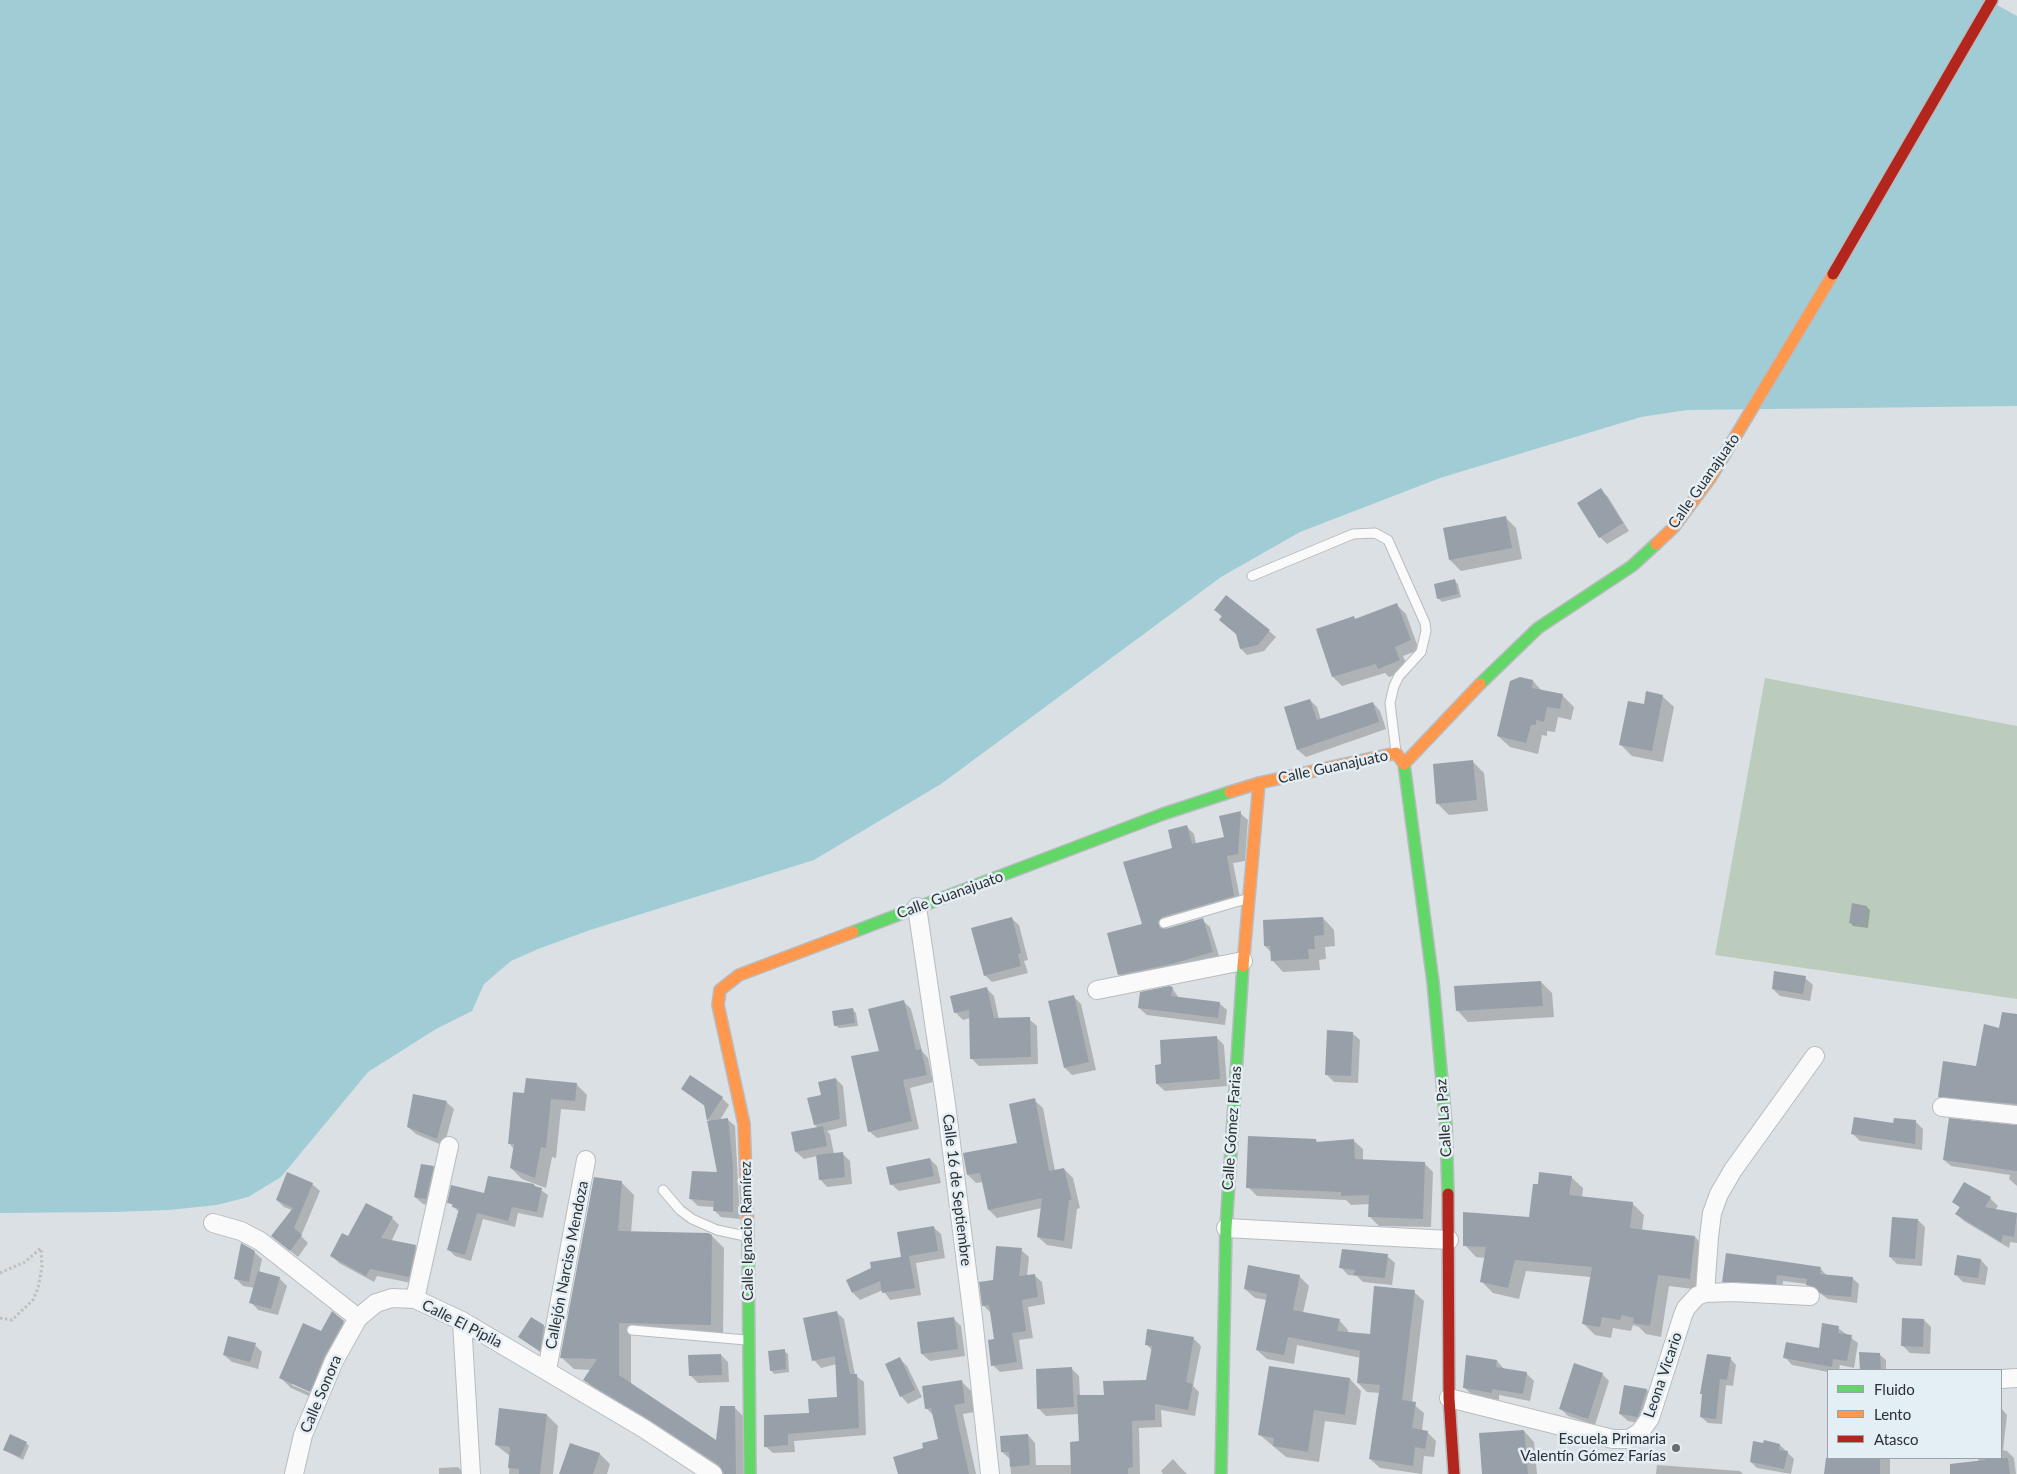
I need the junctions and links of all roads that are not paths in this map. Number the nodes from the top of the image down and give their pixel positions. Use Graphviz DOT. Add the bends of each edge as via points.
graph roads {
  1 [pos="1992,0"];
  2 [pos="1252,576"];
  3 [pos="1396,753"];
  4 [pos="1404,764"];
  5 [pos="1259,783"];
  6 [pos="1249,898"];
  7 [pos="917,908"];
  8 [pos="1164,923"];
  9 [pos="1242,961"];
  10 [pos="720,990"];
  11 [pos="1097,990"];
  12 [pos="1815,1056"];
  13 [pos="1942,1107"];
  14 [pos="2017,1116"];
  15 [pos="449,1146"];
  16 [pos="586,1160"];
  17 [pos="663,1190"];
  18 [pos="213,1223"];
  19 [pos="1226,1228"];
  20 [pos="748,1236"];
  21 [pos="1449,1240"];
  22 [pos="1705,1293"];
  23 [pos="1810,1296"];
  24 [pos="415,1299"];
  25 [pos="358,1318"];
  26 [pos="462,1321"];
  27 [pos="632,1330"];
  28 [pos="748,1340"];
  29 [pos="547,1370"];
  30 [pos="2017,1378"];
  31 [pos="2002,1379"];
  32 [pos="1449,1398"];
  33 [pos="294,1474"];
  34 [pos="471,1474"];
  35 [pos="713,1474"];
  36 [pos="750,1474"];
  37 [pos="990,1474"];
  38 [pos="1221,1474"];
  39 [pos="1454,1474"];
  1 -- 4 [label="street, Calle Guanajuato" via="1711,477 1673,528 1632,566 1538,628 1490,673"];
  2 -- 3 [label="lane" via="1353,534 1375,533 1388,540 1426,631 1424,646 1399,676 1391,695"];
  3 -- 4 [label="street, Calle Guanajuato"];
  3 -- 5 [label="street, Calle Guanajuato"];
  4 -- 21 [label="street, Calle La Paz" via="1433,982 1446,1125"];
  5 -- 6 [label="street, Calle Gómez Farias"];
  5 -- 7 [label="street, Calle Guanajuato" via="1163,814"];
  6 -- 8 [label="lane"];
  6 -- 9 [label="street, Calle Gómez Farias"];
  7 -- 10 [label="street, Calle Guanajuato" via="739,975"];
  7 -- 37 [label="street, Calle 16 de Septiembre" via="974,1318"];
  9 -- 11 [label="street"];
  9 -- 19 [label="street, Calle Gómez Farias"];
  10 -- 20 [label="street, Calle Ignacio Ramírez" via="718,1004 744,1124"];
  12 -- 22 [label="street" via="1719,1194 1712,1213"];
  13 -- 14 [label="street"];
  15 -- 24 [label="street"];
  16 -- 29 [label="street, Callejón Narciso Mendoza"];
  17 -- 20 [label="lane" via="692,1219 717,1230"];
  18 -- 25 [label="street" via="241,1231 260,1241"];
  19 -- 21 [label="street"];
  19 -- 38 [label="street, Calle Gómez Farias"];
  20 -- 28 [label="street, Calle Ignacio Ramírez"];
  21 -- 32 [label="street, Calle La Paz"];
  22 -- 23 [label="street"];
  22 -- 32 [label="street, Leona Vicario" via="1697,1296 1686,1308 1650,1418 1640,1432 1629,1438 1613,1439"];
  24 -- 25 [label="street, Calle El Pípila" via="392,1298 376,1304"];
  24 -- 26 [label="street, Calle El Pípila"];
  25 -- 33 [label="street, Calle Sonora" via="320,1391 303,1435"];
  26 -- 29 [label="street, Calle El Pípila"];
  26 -- 34 [label="street"];
  27 -- 28 [label="lane"];
  28 -- 36 [label="street, Calle Ignacio Ramírez"];
  29 -- 35 [label="street, Calle El Pípila"];
  30 -- 31 [label="street"];
  32 -- 39 [label="street, Calle La Paz"];
}
